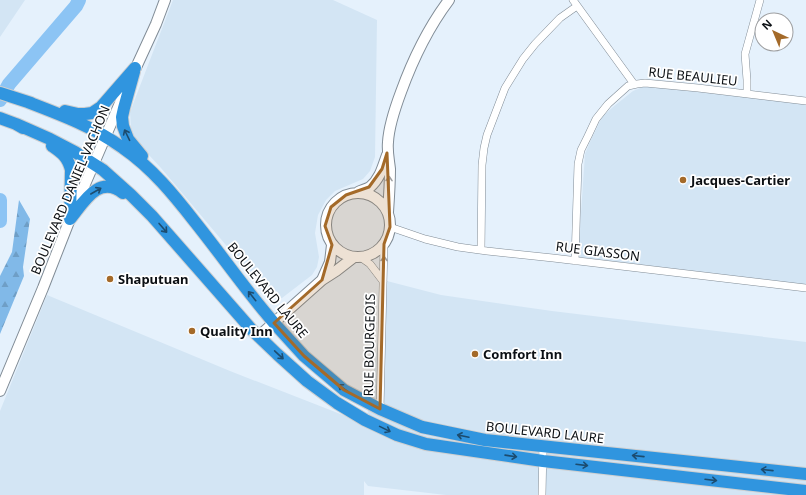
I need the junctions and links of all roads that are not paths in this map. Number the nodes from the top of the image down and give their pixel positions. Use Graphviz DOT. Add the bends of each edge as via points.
graph roads {
  1 [pos="165,0"];
  2 [pos="449,0"];
  3 [pos="573,0"];
  4 [pos="760,0"];
  5 [pos="577,6"];
  6 [pos="135,68"];
  7 [pos="634,84"];
  8 [pos="0,93"];
  9 [pos="747,94"];
  10 [pos="25,101"];
  11 [pos="806,101"];
  12 [pos="0,118"];
  13 [pos="16,124"];
  14 [pos="106,137"];
  15 [pos="387,153"];
  16 [pos="94,163"];
  17 [pos="158,178"];
  18 [pos="356,192"];
  19 [pos="388,212"];
  20 [pos="152,216"];
  21 [pos="70,219"];
  22 [pos="390,227"];
  23 [pos="384,244"];
  24 [pos="332,245"];
  25 [pos="481,250"];
  26 [pos="357,257"];
  27 [pos="575,261"];
  28 [pos="322,280"];
  29 [pos="383,281"];
  30 [pos="806,288"];
  31 [pos="274,323"];
  32 [pos="259,336"];
  33 [pos="0,391"];
  34 [pos="380,410"];
  35 [pos="543,446"];
  36 [pos="543,460"];
  37 [pos="806,474"];
  38 [pos="806,491"];
  39 [pos="542,495"];
  1 -- 6 [label="street, BOULEVARD DANIEL-VACHON"];
  2 -- 15 [label="street" via="420,47 403,87 391,124"];
  3 -- 5 [label="street, RUE BEAULIEU"];
  4 -- 9 [label="street" via="745,54"];
  5 -- 7 [label="street, RUE BEAULIEU"];
  5 -- 25 [label="street" via="560,18 535,44 505,88 484,148"];
  6 -- 10 [label="highway" via="101,107 92,113 78,114"];
  6 -- 14 [label="street, BOULEVARD DANIEL-VACHON"];
  17 -- 6 [label="highway, one-way" via="128,139 122,126"];
  7 -- 9 [label="street, RUE BEAULIEU" via="645,82"];
  7 -- 27 [label="street" via="628,86 608,104 596,119 581,150 578,164"];
  8 -- 10 [label="highway"];
  9 -- 11 [label="street, RUE BEAULIEU"];
  10 -- 14 [label="highway, BOULEVARD LAURE" via="58,113"];
  12 -- 13 [label="highway"];
  13 -- 16 [label="highway, BOULEVARD LAURE" via="50,138"];
  13 -- 21 [label="highway" via="62,153 70,163"];
  14 -- 16 [label="street, BOULEVARD DANIEL-VACHON"];
  14 -- 17 [label="highway, BOULEVARD LAURE"];
  15 -- 18 [label="street" via="377,179 370,187"];
  19 -- 15 [label="street, one-way" via="390,168"];
  16 -- 20 [label="highway, BOULEVARD LAURE"];
  16 -- 21 [label="street, BOULEVARD DANIEL-VACHON"];
  31 -- 17 [label="highway, BOULEVARD LAURE, one-way"];
  18 -- 19 [label="street" via="375,197"];
  18 -- 24 [label="street" via="346,194 337,200 326,216 328,236"];
  19 -- 22 [label="street"];
  21 -- 20 [label="highway, one-way" via="92,192 109,186 121,191"];
  20 -- 32 [label="highway, BOULEVARD LAURE, one-way"];
  21 -- 33 [label="street, BOULEVARD DANIEL-VACHON"];
  22 -- 23 [label="street"];
  22 -- 25 [label="street, RUE GIASSON" via="425,239"];
  23 -- 26 [label="street" via="370,255"];
  29 -- 23 [label="street, RUE BOURGEOIS, one-way"];
  24 -- 26 [label="street" via="346,255"];
  24 -- 28 [label="street" via="330,262"];
  25 -- 27 [label="street, RUE GIASSON"];
  26 -- 28 [label="street"];
  26 -- 29 [label="street, RUE BOURGEOIS" via="370,264"];
  27 -- 30 [label="street, RUE GIASSON"];
  28 -- 31 [label="street"];
  29 -- 34 [label="street, RUE BOURGEOIS"];
  31 -- 32 [label="street"];
  34 -- 31 [label="highway, BOULEVARD LAURE, one-way" via="344,390 304,356"];
  32 -- 36 [label="highway, BOULEVARD LAURE, one-way" via="307,381 337,403 397,435 426,444"];
  35 -- 34 [label="highway, BOULEVARD LAURE, one-way" via="485,440 422,427"];
  35 -- 36 [label="street"];
  37 -- 35 [label="highway, BOULEVARD LAURE, one-way"];
  36 -- 38 [label="highway, BOULEVARD LAURE, one-way"];
  36 -- 39 [label="street"];
}
